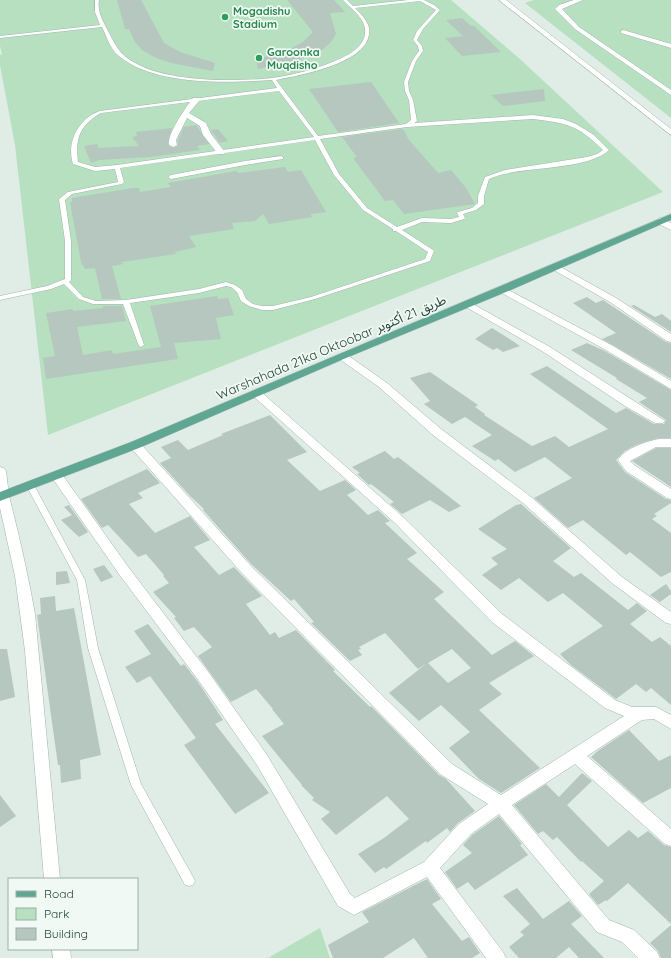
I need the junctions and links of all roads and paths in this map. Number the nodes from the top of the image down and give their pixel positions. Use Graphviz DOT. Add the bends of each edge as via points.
graph roads {
  1 [pos="97,0"];
  2 [pos="345,0"];
  3 [pos="421,0"];
  4 [pos="502,0"];
  5 [pos="580,0"];
  6 [pos="352,7"];
  7 [pos="103,26"];
  8 [pos="623,32"];
  9 [pos="0,37"];
  10 [pos="671,46"];
  11 [pos="274,79"];
  12 [pos="281,89"];
  13 [pos="671,93"];
  14 [pos="196,100"];
  15 [pos="185,113"];
  16 [pos="407,126"];
  17 [pos="671,134"];
  18 [pos="317,138"];
  19 [pos="173,145"];
  20 [pos="242,149"];
  21 [pos="221,152"];
  22 [pos="281,158"];
  23 [pos="245,163"];
  24 [pos="117,167"];
  25 [pos="171,177"];
  26 [pos="671,217"];
  27 [pos="660,221"];
  28 [pos="671,227"];
  29 [pos="395,230"];
  30 [pos="555,267"];
  31 [pos="66,282"];
  32 [pos="503,290"];
  33 [pos="0,298"];
  34 [pos="126,302"];
  35 [pos="469,305"];
  36 [pos="671,339"];
  37 [pos="141,345"];
  38 [pos="342,356"];
  39 [pos="671,386"];
  40 [pos="256,393"];
  41 [pos="659,421"];
  42 [pos="671,444"];
  43 [pos="135,445"];
  44 [pos="0,472"];
  45 [pos="57,476"];
  46 [pos="30,485"];
  47 [pos="671,495"];
  48 [pos="2,497"];
  49 [pos="671,619"];
  50 [pos="639,714"];
  51 [pos="671,723"];
  52 [pos="576,755"];
  53 [pos="501,804"];
  54 [pos="671,839"];
  55 [pos="430,867"];
  56 [pos="52,878"];
  57 [pos="189,881"];
  58 [pos="497,958"];
  59 [pos="651,958"];
  1 -- 7 [label="lane" via="96,9"];
  2 -- 6 [label="lane"];
  3 -- 6 [label="lane"];
  3 -- 16 [label="lane" via="438,10 416,35 415,40 421,51 406,82 414,121"];
  4 -- 17 [label="street"];
  5 -- 13 [label="street" via="560,6 558,9 577,28"];
  6 -- 11 [label="lane" via="367,28 368,35 360,48 341,61 328,66"];
  7 -- 9 [label="lane"];
  7 -- 11 [label="lane" via="121,55 141,67 156,72 217,81"];
  8 -- 10 [label="street"];
  11 -- 12 [label="lane"];
  12 -- 14 [label="lane"];
  12 -- 18 [label="lane"];
  14 -- 15 [label="street"];
  14 -- 24 [label="lane" via="100,112 89,117 80,126 73,148 75,163 95,169"];
  15 -- 19 [label="street" via="172,140"];
  15 -- 21 [label="street" via="203,126"];
  16 -- 18 [label="lane"];
  16 -- 29 [label="lane" via="549,118 574,125 592,136 606,150 575,161 504,172 487,178 481,204 460,213 462,218 440,222 422,220"];
  18 -- 20 [label="lane"];
  18 -- 29 [label="lane" via="337,175 365,209"];
  20 -- 21 [label="lane"];
  20 -- 23 [label="lane"];
  21 -- 24 [label="lane"];
  22 -- 23 [label="lane"];
  23 -- 25 [label="lane"];
  24 -- 31 [label="lane" via="120,183 70,193 62,199 68,241"];
  26 -- 27 [label="main road, Warshahada 21ka Oktoobar طريق 21 أكتوبر"];
  27 -- 28 [label="street"];
  27 -- 30 [label="main road, Warshahada 21ka Oktoobar طريق 21 أكتوبر"];
  29 -- 34 [label="lane" via="431,251 428,260 313,298 273,308 251,305 243,300 240,291 226,284"];
  30 -- 32 [label="main road, Warshahada 21ka Oktoobar طريق 21 أكتوبر"];
  30 -- 36 [label="street" via="613,300"];
  31 -- 33 [label="lane"];
  31 -- 34 [label="lane" via="81,298 95,303"];
  32 -- 35 [label="main road, Warshahada 21ka Oktoobar طريق 21 أكتوبر"];
  32 -- 39 [label="street" via="594,338"];
  34 -- 37 [label="lane"];
  35 -- 38 [label="main road, Warshahada 21ka Oktoobar طريق 21 أكتوبر"];
  35 -- 41 [label="street" via="546,349"];
  38 -- 40 [label="main road, Warshahada 21ka Oktoobar طريق 21 أكتوبر"];
  38 -- 49 [label="street" via="383,385 437,432 527,500 617,580"];
  40 -- 43 [label="main road, Warshahada 21ka Oktoobar طريق 21 أكتوبر"];
  40 -- 50 [label="street" via="399,520 497,618 610,704 622,711"];
  42 -- 47 [label="street" via="650,444 624,460 630,468"];
  43 -- 45 [label="main road, Warshahada 21ka Oktoobar طريق 21 أكتوبر"];
  43 -- 53 [label="street" via="246,569 446,769"];
  44 -- 48 [label="street"];
  45 -- 46 [label="main road, Warshahada 21ka Oktoobar طريق 21 أكتوبر"];
  45 -- 55 [label="street" via="262,760 344,900 354,907"];
  46 -- 48 [label="main road, Warshahada 21ka Oktoobar طريق 21 أكتوبر"];
  46 -- 57 [label="lane" via="81,580 93,648 136,785"];
  48 -- 56 [label="street" via="17,547 22,578 35,683"];
  50 -- 51 [label="street" via="656,713"];
  50 -- 52 [label="street"];
  52 -- 53 [label="street"];
  52 -- 54 [label="street"];
  53 -- 55 [label="street" via="465,829"];
  53 -- 59 [label="street" via="603,926 628,936"];
  55 -- 58 [label="street"];
}
